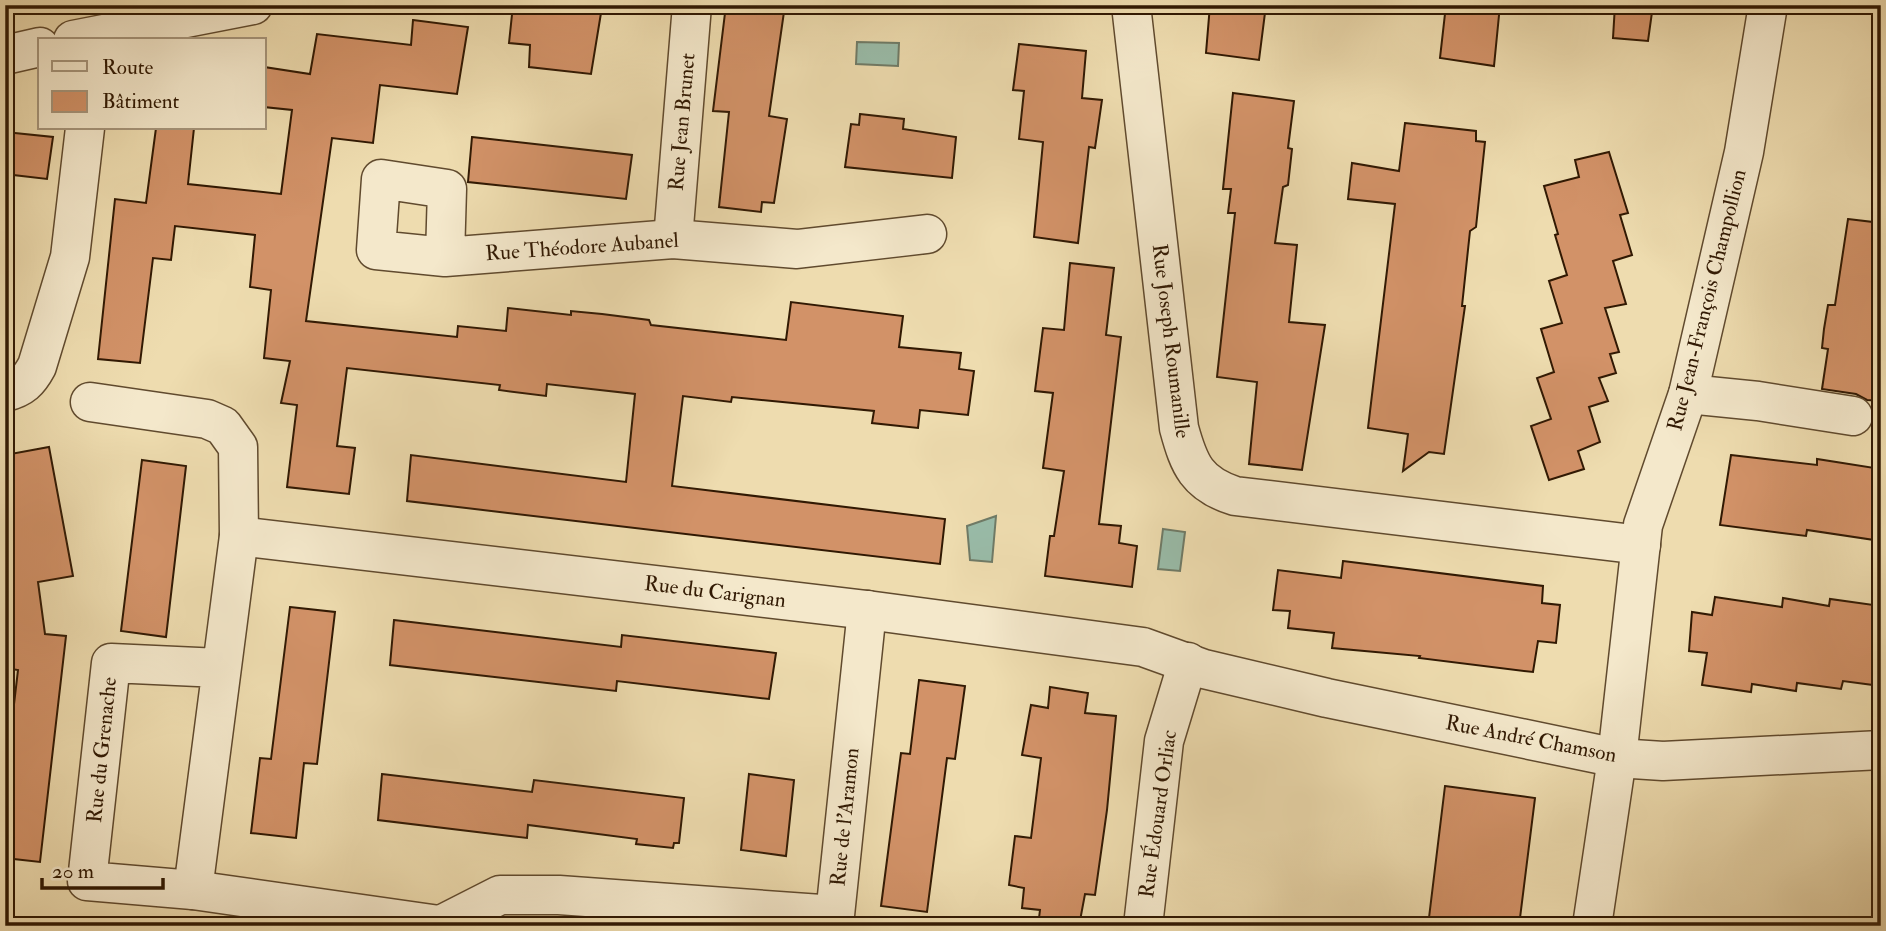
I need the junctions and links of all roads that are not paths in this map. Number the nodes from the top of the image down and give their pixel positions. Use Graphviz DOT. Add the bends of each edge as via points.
graph roads {
  1 [pos="253,5"];
  2 [pos="692,5"];
  3 [pos="1131,5"];
  4 [pos="1768,5"];
  5 [pos="83,31"];
  6 [pos="38,47"];
  7 [pos="5,55"];
  8 [pos="85,130"];
  9 [pos="928,234"];
  10 [pos="673,239"];
  11 [pos="446,257"];
  12 [pos="17,387"];
  13 [pos="1688,394"];
  14 [pos="90,402"];
  15 [pos="1853,416"];
  16 [pos="239,536"];
  17 [pos="1641,545"];
  18 [pos="867,610"];
  19 [pos="1188,662"];
  20 [pos="220,668"];
  21 [pos="1881,750"];
  22 [pos="1617,758"];
  23 [pos="193,890"];
  24 [pos="439,926"];
  25 [pos="1143,926"];
  26 [pos="1592,926"];
  1 -- 5 [label="street"];
  2 -- 10 [label="street, Rue Jean Brunet"];
  3 -- 17 [label="street, Rue Joseph Roumanille" via="1178,428 1196,473 1218,491 1235,496"];
  4 -- 13 [label="street, Rue Jean-François Champollion" via="1744,152"];
  6 -- 7 [label="street"];
  8 -- 12 [label="street" via="70,257 37,366"];
  9 -- 10 [label="street, Rue Théodore Aubanel" via="797,249"];
  10 -- 11 [label="street, Rue Théodore Aubanel"];
  13 -- 15 [label="street"];
  13 -- 17 [label="street, Rue Jean-François Champollion" via="1643,525"];
  14 -- 16 [label="street" via="207,419 223,426 238,447"];
  16 -- 18 [label="street, Rue du Carignan"];
  16 -- 20 [label="street"];
  17 -- 22 [label="street, Rue Jean-François Champollion"];
  18 -- 19 [label="street, Rue du Carignan" via="1143,647"];
  18 -- 24 [label="street, Rue de l'Aramon" via="835,915 559,895 500,895"];
  19 -- 22 [label="street, Rue André Chamson" via="1327,698"];
  19 -- 25 [label="street, Rue Édouard Orliac" via="1164,741"];
  20 -- 23 [label="street"];
  20 -- 23 [label="street, Rue du Grenache" via="111,663 87,881"];
  21 -- 22 [label="street, Rue André Chamson" via="1663,761"];
  22 -- 26 [label="street, Rue Jean-François Champollion"];
  23 -- 24 [label="street, Rue du Grenache"];
}
